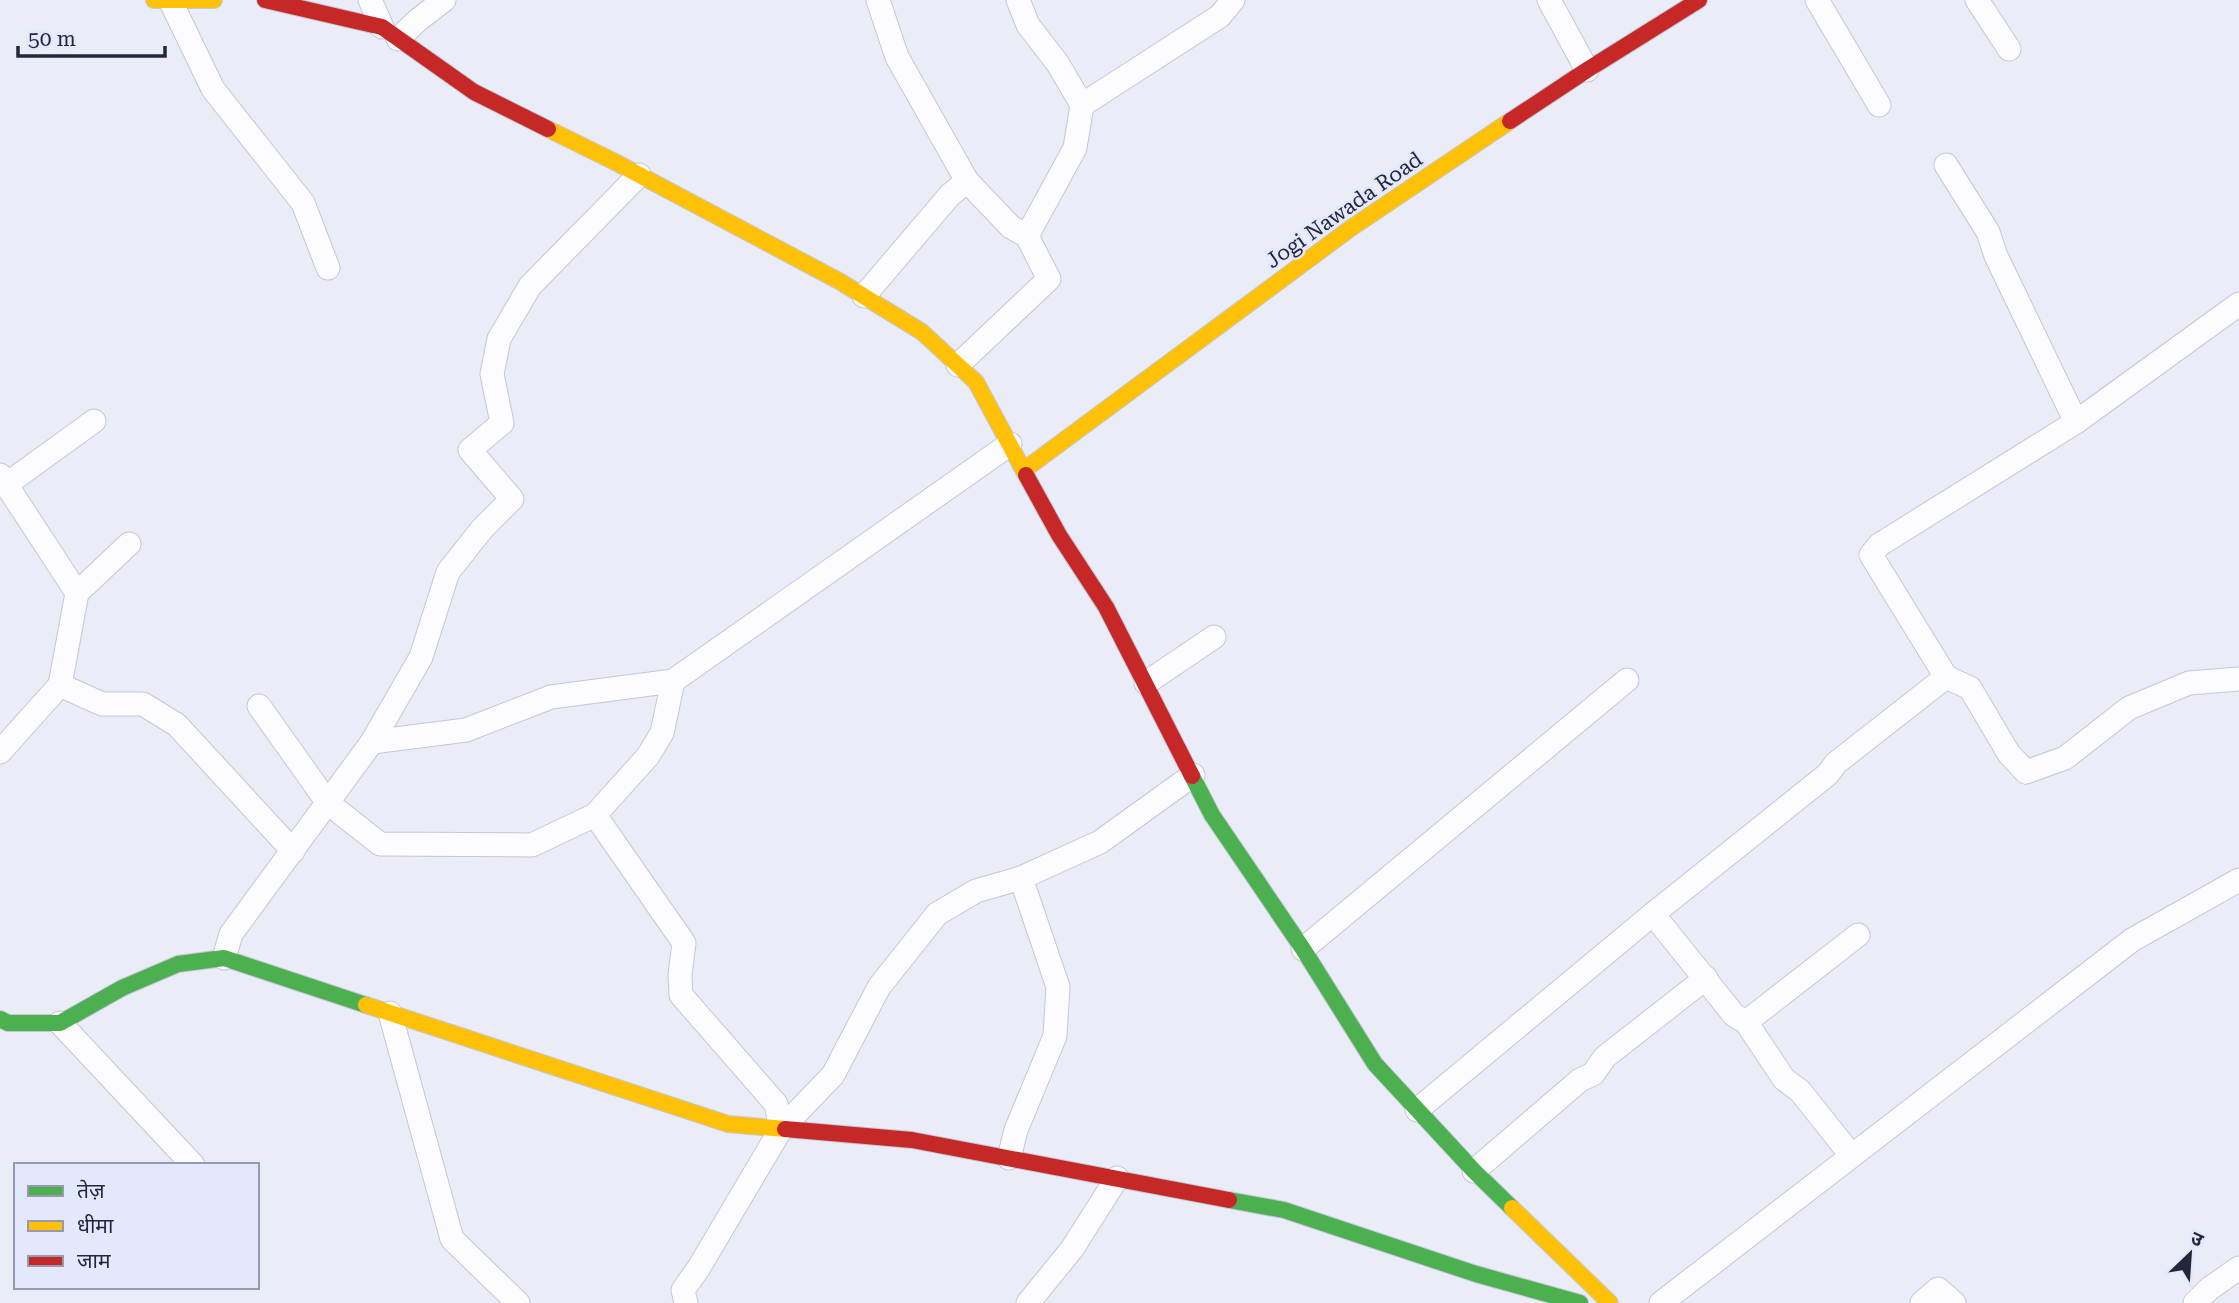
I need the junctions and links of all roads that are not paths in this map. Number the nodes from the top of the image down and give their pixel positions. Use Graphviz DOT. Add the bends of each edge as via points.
graph roads {
  1 [pos="154,0"];
  2 [pos="170,0"];
  3 [pos="214,0"];
  4 [pos="265,0"];
  5 [pos="370,0"];
  6 [pos="444,0"];
  7 [pos="878,0"];
  8 [pos="1018,0"];
  9 [pos="1233,0"];
  10 [pos="1549,0"];
  11 [pos="1699,0"];
  12 [pos="1817,0"];
  13 [pos="1977,0"];
  14 [pos="390,33"];
  15 [pos="2009,48"];
  16 [pos="1587,69"];
  17 [pos="1082,105"];
  18 [pos="1879,105"];
  19 [pos="1946,165"];
  20 [pos="639,175"];
  21 [pos="967,181"];
  22 [pos="1027,236"];
  23 [pos="328,268"];
  24 [pos="864,296"];
  25 [pos="2239,304"];
  26 [pos="958,365"];
  27 [pos="94,421"];
  28 [pos="2076,422"];
  29 [pos="1010,444"];
  30 [pos="1024,470"];
  31 [pos="4,480"];
  32 [pos="129,544"];
  33 [pos="77,593"];
  34 [pos="1214,637"];
  35 [pos="1946,677"];
  36 [pos="2239,679"];
  37 [pos="1626,680"];
  38 [pos="673,681"];
  39 [pos="1146,683"];
  40 [pos="60,685"];
  41 [pos="259,706"];
  42 [pos="372,742"];
  43 [pos="0,752"];
  44 [pos="1192,775"];
  45 [pos="328,803"];
  46 [pos="595,815"];
  47 [pos="293,851"];
  48 [pos="1021,878"];
  49 [pos="2239,880"];
  50 [pos="1653,915"];
  51 [pos="1858,935"];
  52 [pos="1303,949"];
  53 [pos="224,958"];
  54 [pos="1706,978"];
  55 [pos="390,1013"];
  56 [pos="0,1018"];
  57 [pos="1746,1022"];
  58 [pos="60,1023"];
  59 [pos="1418,1110"];
  60 [pos="781,1129"];
  61 [pos="1851,1156"];
  62 [pos="1009,1158"];
  63 [pos="190,1163"];
  64 [pos="1474,1171"];
  65 [pos="1117,1178"];
  66 [pos="2239,1268"];
  67 [pos="518,1303"];
  68 [pos="687,1303"];
  69 [pos="1028,1303"];
  70 [pos="1580,1303"];
  71 [pos="1610,1303"];
  72 [pos="1661,1303"];
  73 [pos="1922,1303"];
  74 [pos="1954,1303"];
  75 [pos="2195,1303"];
  1 -- 2 [label="street"];
  2 -- 3 [label="street"];
  2 -- 23 [label="street" via="214,89 303,203"];
  4 -- 14 [label="street"];
  5 -- 14 [label="street"];
  6 -- 14 [label="street" via="418,20"];
  7 -- 21 [label="street" via="897,57"];
  8 -- 17 [label="street" via="1028,25"];
  9 -- 17 [label="street" via="1220,16"];
  10 -- 16 [label="street"];
  11 -- 16 [label="street, Jogi Nawada Road"];
  12 -- 18 [label="street"];
  13 -- 15 [label="street"];
  14 -- 20 [label="street" via="474,92"];
  16 -- 30 [label="street, Jogi Nawada Road" via="1351,228"];
  17 -- 22 [label="street" via="1074,148"];
  19 -- 28 [label="street" via="1989,232 1996,256"];
  20 -- 24 [label="street"];
  20 -- 42 [label="street" via="530,286 499,339 492,374 502,424 470,450 512,499 448,572 421,657"];
  21 -- 22 [label="street" via="1011,227"];
  21 -- 24 [label="street"];
  22 -- 26 [label="street" via="1049,279"];
  24 -- 26 [label="street" via="922,332"];
  25 -- 28 [label="street"];
  26 -- 29 [label="street" via="976,382"];
  27 -- 31 [label="street"];
  28 -- 35 [label="street" via="1879,545 1871,555"];
  29 -- 30 [label="street"];
  29 -- 38 [label="street"];
  30 -- 39 [label="street"];
  31 -- 33 [label="street"];
  32 -- 33 [label="street"];
  33 -- 40 [label="street"];
  34 -- 39 [label="street"];
  35 -- 36 [label="street" via="1970,688 2009,754 2026,772 2065,758 2129,708 2189,683"];
  35 -- 50 [label="street"];
  37 -- 52 [label="street"];
  38 -- 42 [label="street" via="551,696 466,730"];
  38 -- 46 [label="street" via="662,733 648,756"];
  39 -- 44 [label="street"];
  40 -- 43 [label="street"];
  40 -- 47 [label="street" via="102,704 143,704 177,725"];
  41 -- 45 [label="street"];
  42 -- 45 [label="street"];
  44 -- 48 [label="street" via="1100,842"];
  44 -- 52 [label="street" via="1212,815"];
  45 -- 46 [label="street" via="380,844 532,845"];
  45 -- 47 [label="street"];
  46 -- 60 [label="street" via="684,943 681,995 776,1104"];
  47 -- 53 [label="street" via="231,934"];
  48 -- 60 [label="street" via="976,891 937,914 879,987 833,1075"];
  48 -- 62 [label="street" via="1058,987 1055,1036"];
  49 -- 61 [label="street" via="2132,940"];
  50 -- 54 [label="street"];
  50 -- 59 [label="street"];
  51 -- 57 [label="street"];
  52 -- 59 [label="street" via="1375,1064"];
  53 -- 55 [label="street"];
  53 -- 58 [label="street" via="178,964 122,988"];
  54 -- 57 [label="street" via="1734,1015"];
  54 -- 64 [label="street"];
  55 -- 60 [label="street" via="728,1124"];
  55 -- 67 [label="street" via="452,1239"];
  56 -- 58 [label="street" via="8,1023"];
  57 -- 61 [label="street" via="1784,1079 1800,1091"];
  58 -- 63 [label="street"];
  59 -- 64 [label="street"];
  60 -- 62 [label="street" via="912,1140"];
  60 -- 68 [label="street" via="683,1290"];
  61 -- 72 [label="street"];
  62 -- 65 [label="street"];
  64 -- 71 [label="street"];
  65 -- 69 [label="street" via="1072,1249"];
  65 -- 70 [label="street" via="1284,1210 1476,1274"];
  66 -- 75 [label="street"];
  73 -- 74 [label="street" via="1938,1289"];
}
